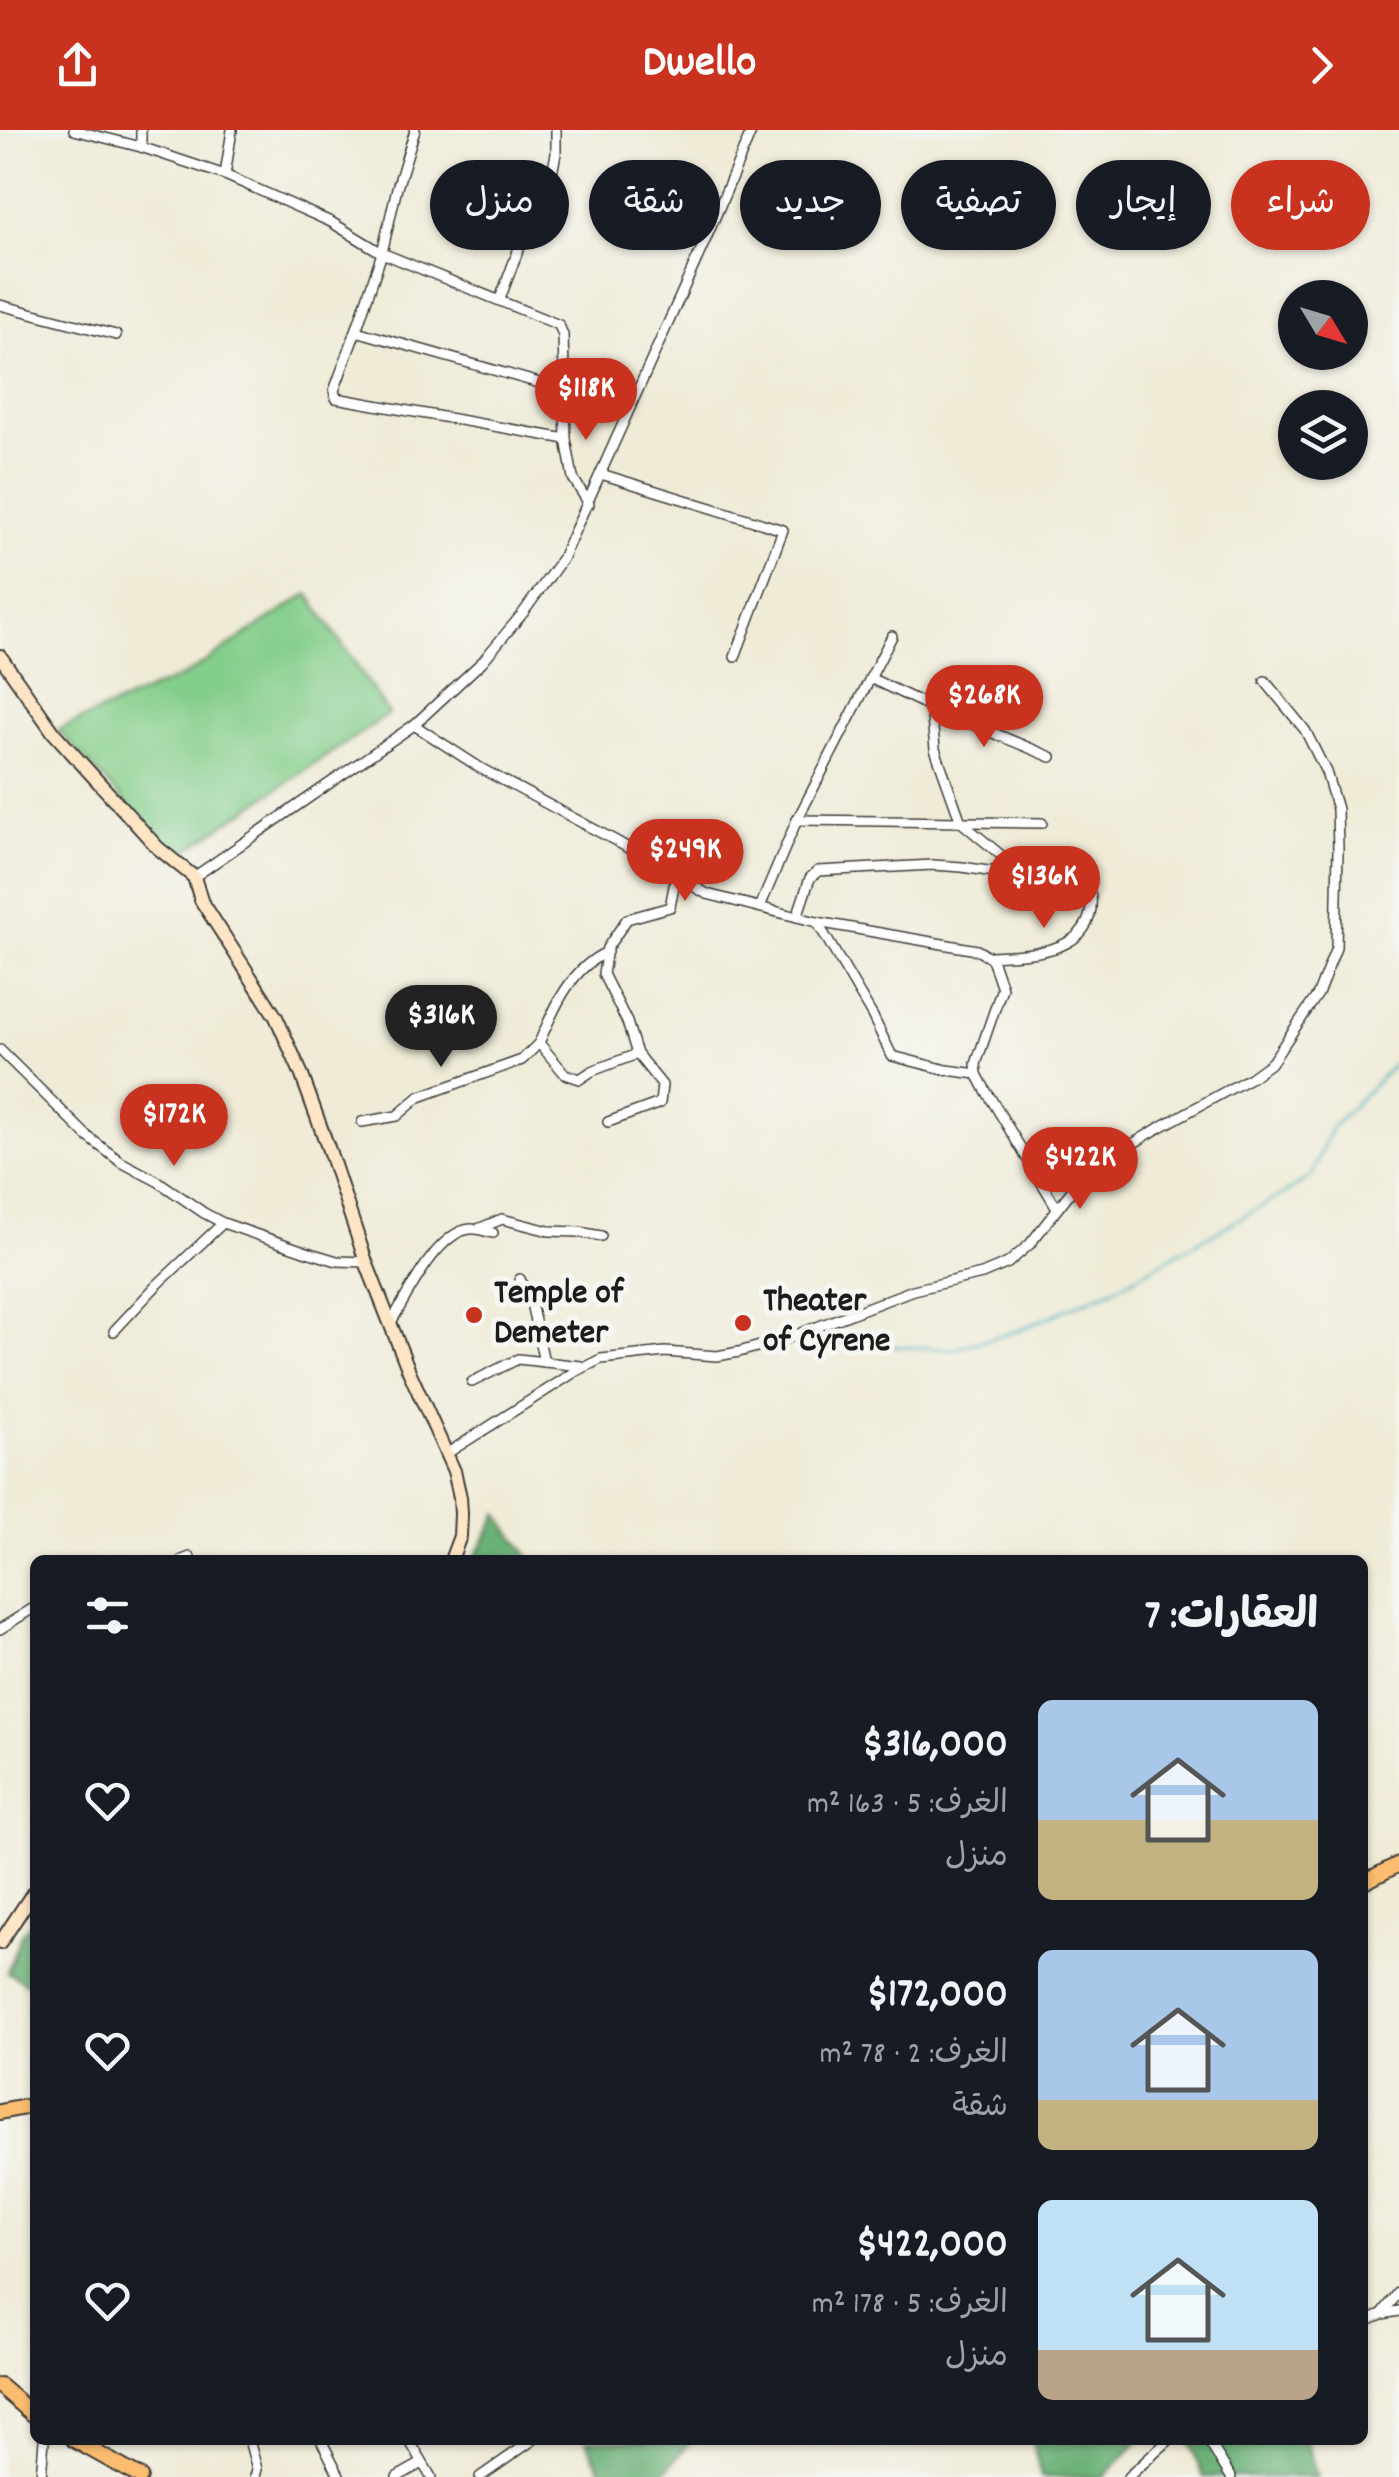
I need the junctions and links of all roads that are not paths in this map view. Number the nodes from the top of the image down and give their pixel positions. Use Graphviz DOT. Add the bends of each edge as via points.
graph roads {
  1 [pos="74,130"];
  2 [pos="141,130"];
  3 [pos="232,130"];
  4 [pos="415,130"];
  5 [pos="556,130"];
  6 [pos="752,130"];
  7 [pos="88,132"];
  8 [pos="141,146"];
  9 [pos="225,175"];
  10 [pos="382,253"];
  11 [pos="500,300"];
  12 [pos="0,306"];
  13 [pos="356,331"];
  14 [pos="116,334"];
  15 [pos="564,390"];
  16 [pos="566,439"];
  17 [pos="601,474"];
  18 [pos="588,504"];
  19 [pos="892,636"];
  20 [pos="0,656"];
  21 [pos="735,657"];
  22 [pos="870,678"];
  23 [pos="1265,681"];
  24 [pos="932,706"];
  25 [pos="414,725"];
  26 [pos="1051,757"];
  27 [pos="797,820"];
  28 [pos="961,822"];
  29 [pos="1042,823"];
  30 [pos="992,872"];
  31 [pos="194,876"];
  32 [pos="676,876"];
  33 [pos="760,907"];
  34 [pos="797,917"];
  35 [pos="816,922"];
  36 [pos="606,952"];
  37 [pos="988,956"];
  38 [pos="538,1042"];
  39 [pos="0,1050"];
  40 [pos="637,1054"];
  41 [pos="978,1074"];
  42 [pos="362,1122"];
  43 [pos="608,1122"];
  44 [pos="1057,1208"];
  45 [pos="222,1223"];
  46 [pos="476,1230"];
  47 [pos="494,1234"];
  48 [pos="601,1236"];
  49 [pos="366,1262"];
  50 [pos="520,1279"];
  51 [pos="390,1324"];
  52 [pos="114,1332"];
  53 [pos="544,1362"];
  54 [pos="583,1366"];
  55 [pos="472,1382"];
  56 [pos="446,1454"];
  57 [pos="452,1555"];
  58 [pos="30,1610"];
  59 [pos="0,1629"];
  60 [pos="1399,1864"];
  61 [pos="1368,1880"];
  62 [pos="30,1897"];
  63 [pos="0,1942"];
  64 [pos="30,2106"];
  65 [pos="0,2112"];
  66 [pos="1399,2292"];
  67 [pos="1399,2311"];
  68 [pos="1382,2314"];
  69 [pos="1368,2320"];
  70 [pos="0,2386"];
  71 [pos="30,2412"];
  72 [pos="44,2445"];
  73 [pos="83,2445"];
  74 [pos="250,2445"];
  75 [pos="324,2445"];
  76 [pos="412,2445"];
  77 [pos="526,2445"];
  78 [pos="1163,2445"];
  79 [pos="1211,2445"];
  80 [pos="422,2463"];
  81 [pos="41,2477"];
  82 [pos="140,2477"];
  83 [pos="254,2477"];
  84 [pos="340,2477"];
  85 [pos="397,2477"];
  86 [pos="431,2477"];
  87 [pos="480,2477"];
  88 [pos="1128,2477"];
  89 [pos="1231,2477"];
  1 -- 7 [label="street"];
  2 -- 8 [label="street"];
  3 -- 9 [label="street"];
  4 -- 10 [label="street"];
  5 -- 11 [label="street" via="547,197 525,232"];
  6 -- 17 [label="street"];
  7 -- 8 [label="street"];
  8 -- 9 [label="street"];
  9 -- 10 [label="street" via="331,222"];
  10 -- 11 [label="street"];
  10 -- 13 [label="street"];
  11 -- 15 [label="street" via="559,324"];
  12 -- 14 [label="street"];
  13 -- 15 [label="street"];
  13 -- 16 [label="street" via="336,398"];
  15 -- 16 [label="street"];
  16 -- 18 [label="street" via="573,478"];
  17 -- 18 [label="street"];
  17 -- 21 [label="street" via="783,530"];
  18 -- 25 [label="street" via="562,560 523,614"];
  19 -- 22 [label="street"];
  20 -- 31 [label="main road" via="66,747 158,848"];
  22 -- 24 [label="street"];
  22 -- 27 [label="street"];
  23 -- 44 [label="street" via="1306,730 1337,809 1338,910 1329,968 1272,1062 1102,1162"];
  24 -- 26 [label="street"];
  24 -- 28 [label="street" via="935,748"];
  25 -- 31 [label="street"];
  25 -- 32 [label="street"];
  27 -- 28 [label="street"];
  27 -- 33 [label="street"];
  28 -- 29 [label="street"];
  28 -- 30 [label="street" via="1008,861"];
  30 -- 34 [label="street" via="934,865 816,871"];
  30 -- 37 [label="street" via="1059,882 1092,900 1084,928 1064,945"];
  31 -- 49 [label="main road" via="200,900 285,1036"];
  32 -- 33 [label="street" via="707,894"];
  32 -- 36 [label="street" via="670,907 627,919"];
  33 -- 34 [label="street"];
  34 -- 35 [label="street"];
  35 -- 37 [label="street"];
  35 -- 41 [label="street" via="892,1056"];
  36 -- 38 [label="street" via="588,961"];
  36 -- 40 [label="street" via="603,974"];
  37 -- 41 [label="street" via="1002,988 977,1056"];
  38 -- 40 [label="street" via="565,1074 580,1079"];
  38 -- 42 [label="street" via="522,1060 419,1097 396,1116"];
  39 -- 45 [label="street" via="87,1136"];
  40 -- 43 [label="street" via="662,1085 660,1103"];
  41 -- 44 [label="street"];
  44 -- 54 [label="street" via="1020,1254 982,1274 913,1290 739,1352 631,1354"];
  45 -- 49 [label="street" via="337,1261"];
  45 -- 52 [label="street"];
  46 -- 47 [label="street"];
  46 -- 48 [label="street" via="502,1219"];
  46 -- 51 [label="street" via="447,1239"];
  49 -- 51 [label="main road"];
  50 -- 53 [label="street"];
  51 -- 56 [label="main road"];
  53 -- 54 [label="street"];
  53 -- 55 [label="street" via="518,1359"];
  54 -- 56 [label="street"];
  56 -- 57 [label="main road" via="461,1514"];
  58 -- 59 [label="street"];
  60 -- 61 [label="main road"];
  62 -- 63 [label="main road"];
  64 -- 65 [label="main road"];
  66 -- 68 [label="street"];
  67 -- 68 [label="street"];
  68 -- 69 [label="street"];
  70 -- 71 [label="main road"];
  72 -- 81 [label="street"];
  73 -- 82 [label="main road"];
  74 -- 83 [label="street"];
  75 -- 84 [label="street"];
  76 -- 80 [label="street"];
  77 -- 87 [label="street"];
  78 -- 88 [label="street"];
  79 -- 89 [label="street"];
  80 -- 85 [label="street"];
  80 -- 86 [label="street"];
}
